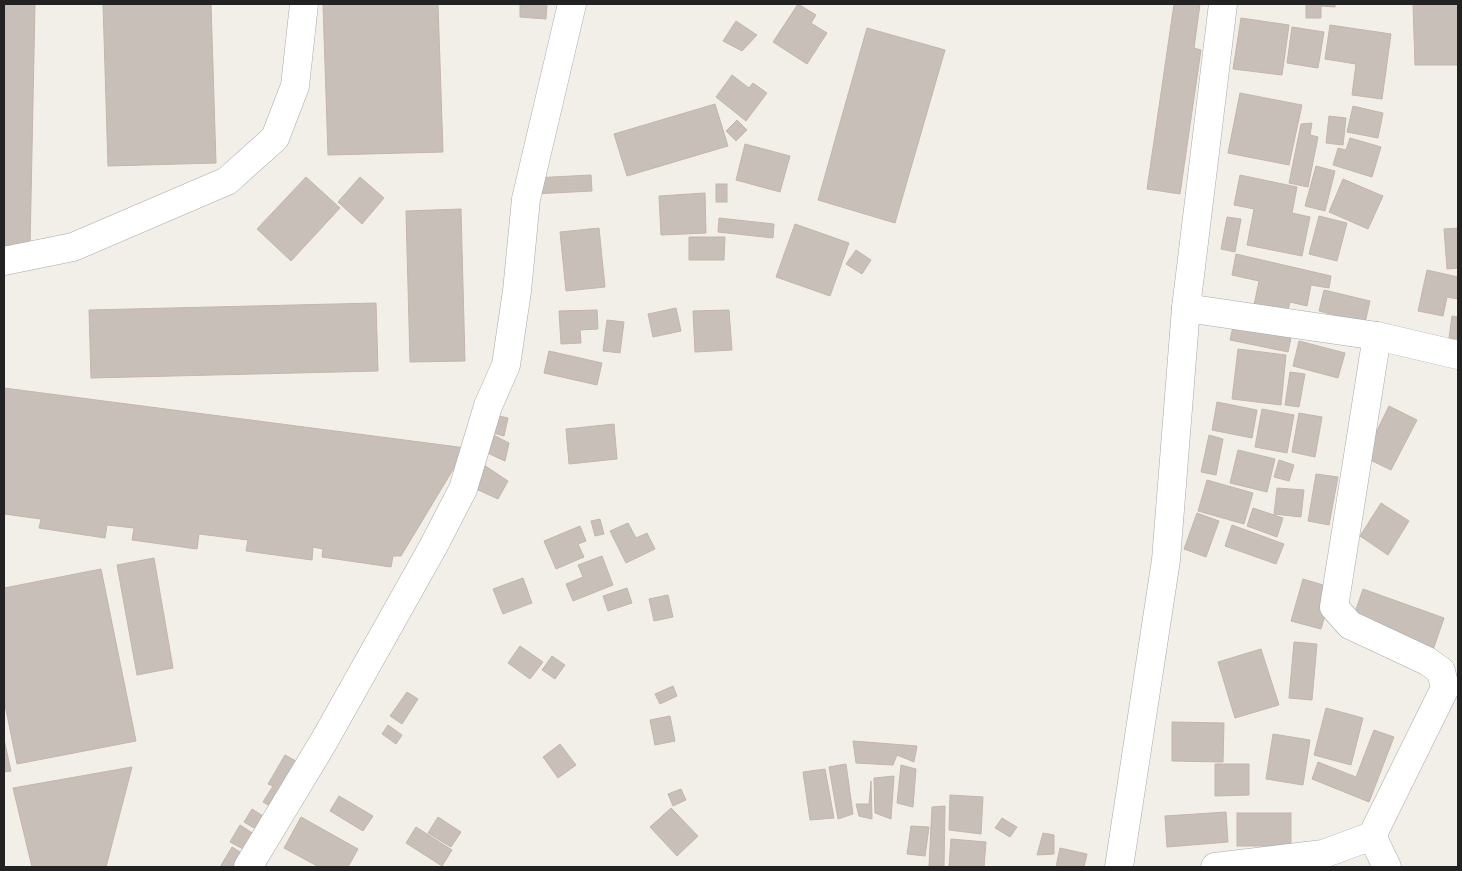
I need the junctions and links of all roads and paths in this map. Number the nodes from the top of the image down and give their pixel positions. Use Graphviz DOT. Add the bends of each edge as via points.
graph roads {
  1 [pos="304,4"];
  2 [pos="572,4"];
  3 [pos="1224,4"];
  4 [pos="4,261"];
  5 [pos="1186,308"];
  6 [pos="1377,336"];
  7 [pos="1458,355"];
  8 [pos="1372,836"];
  9 [pos="248,867"];
  10 [pos="1119,867"];
  11 [pos="1215,867"];
  12 [pos="1387,867"];
  1 -- 4 [label="street" via="295,86 275,138 227,181 73,247"];
  2 -- 9 [label="street" via="526,198 506,365 488,406 463,489 324,741"];
  3 -- 5 [label="street"];
  5 -- 6 [label="street"];
  5 -- 10 [label="street" via="1166,560"];
  6 -- 7 [label="street"];
  6 -- 8 [label="street" via="1334,607 1350,625 1441,670 1446,688"];
  8 -- 11 [label="street" via="1323,854"];
  8 -- 12 [label="street"];
}
